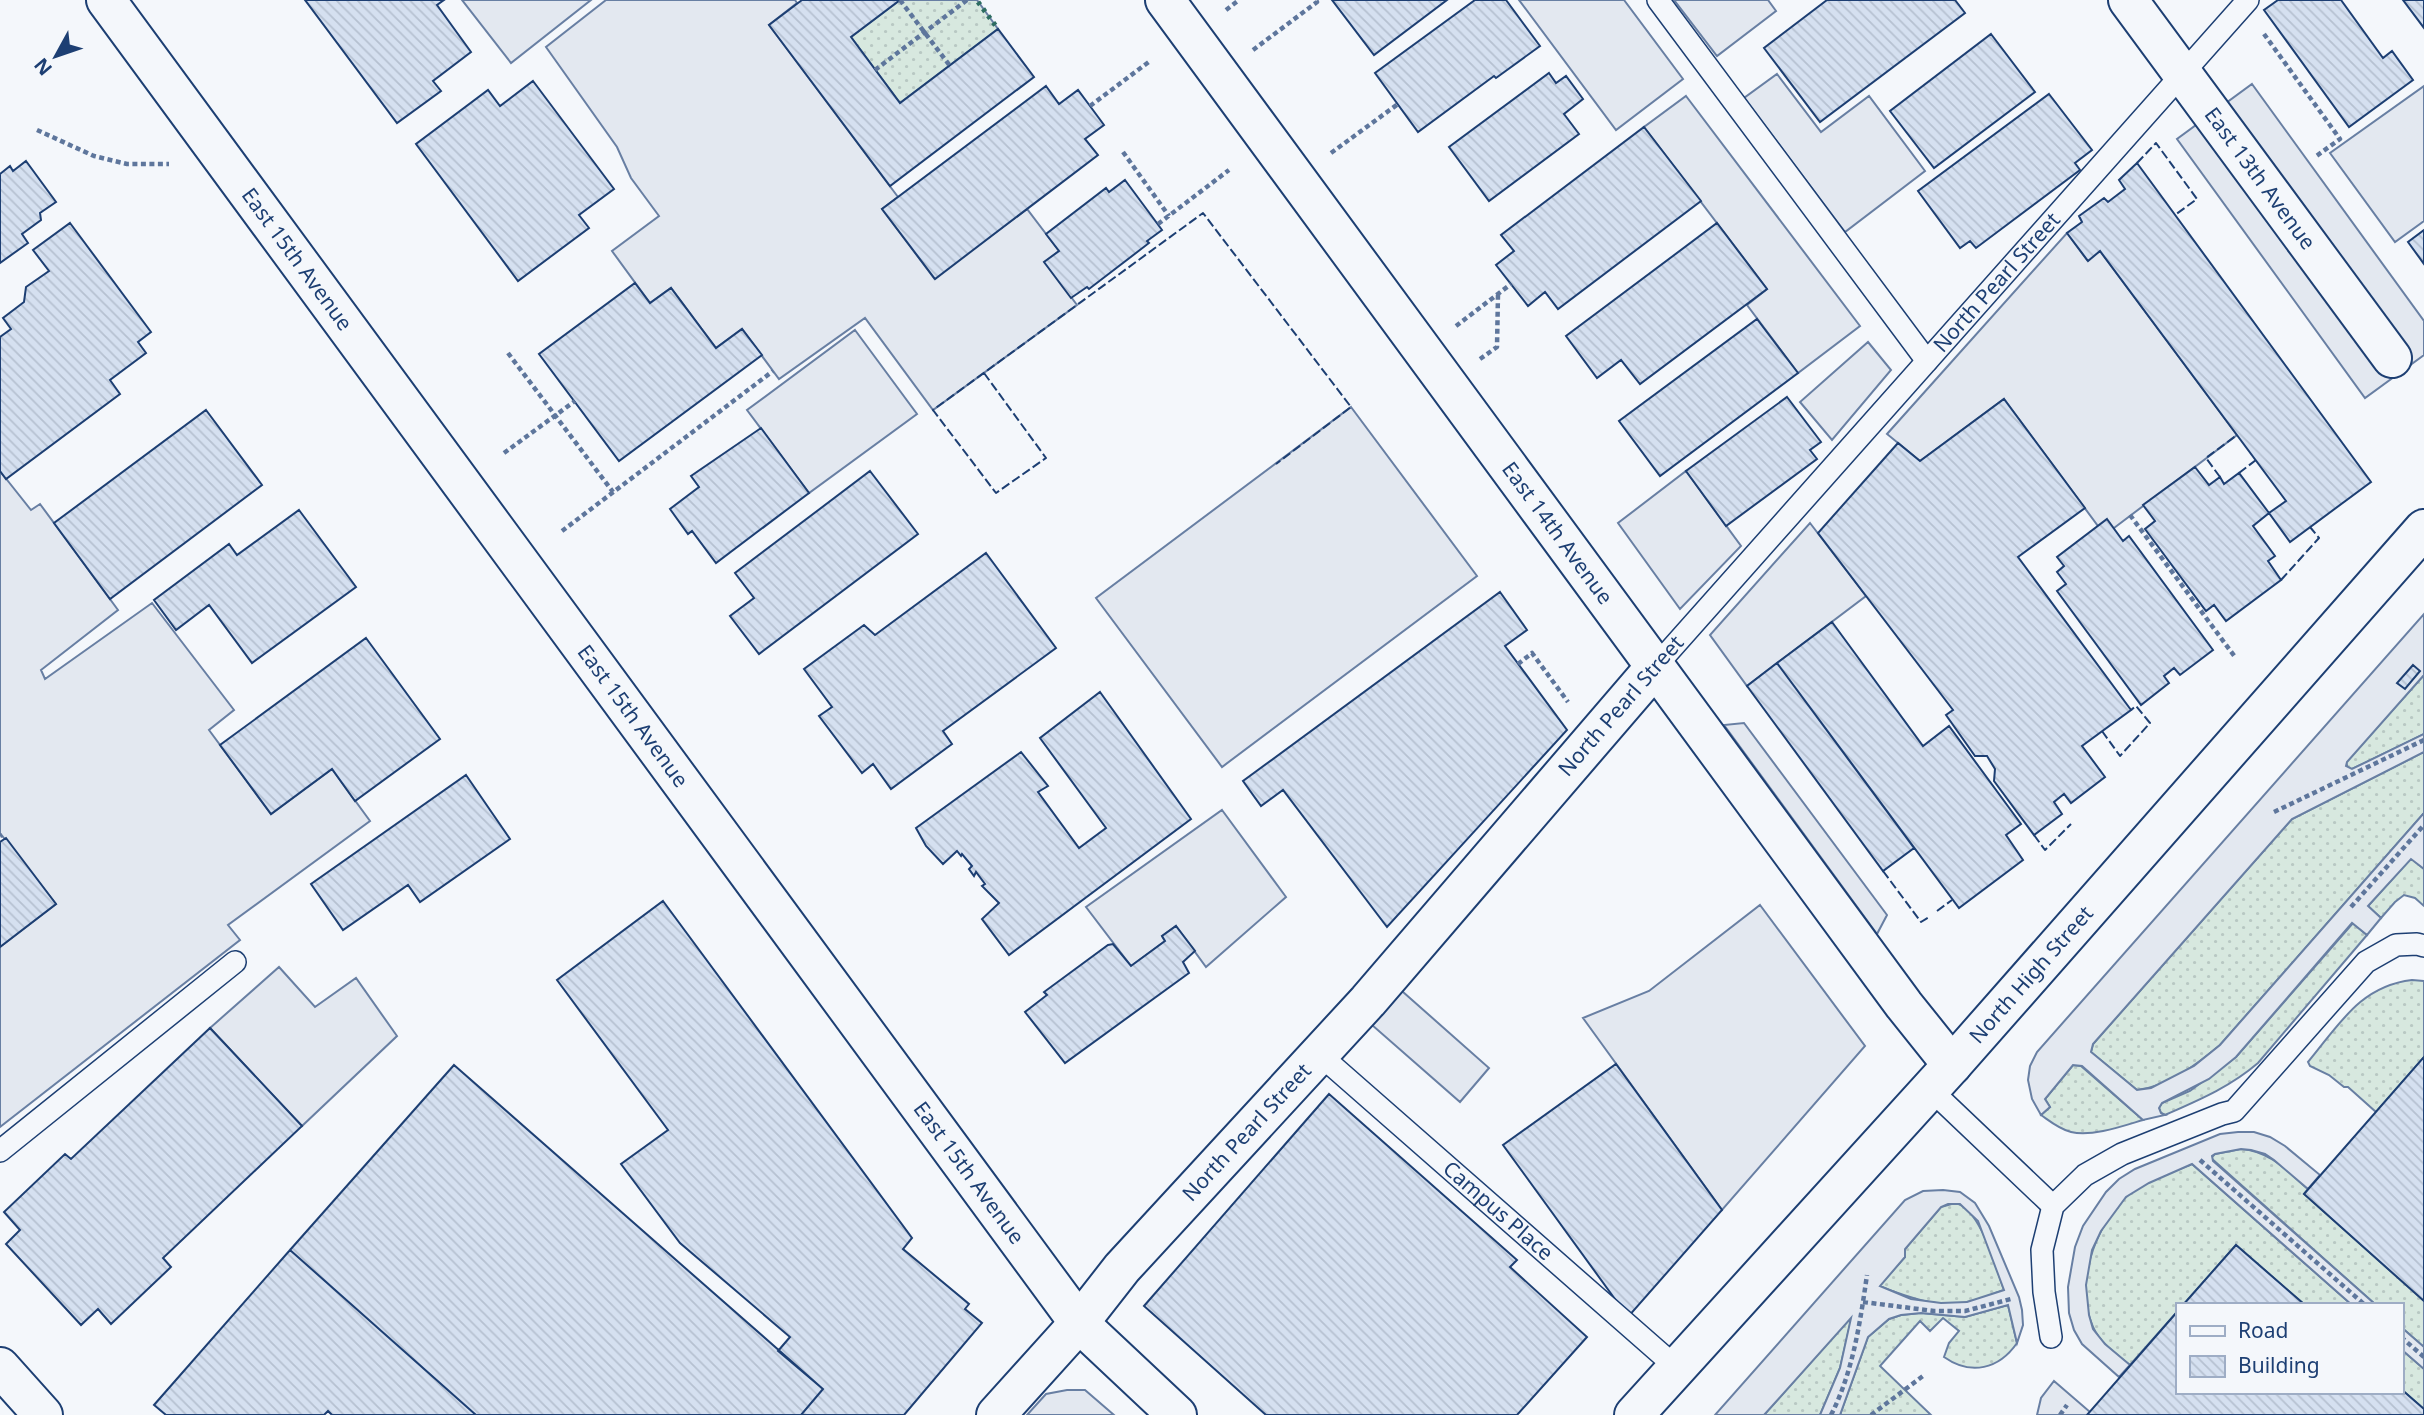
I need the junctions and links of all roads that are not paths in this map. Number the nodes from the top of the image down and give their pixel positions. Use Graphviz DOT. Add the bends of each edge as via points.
graph roads {
  1 [pos="106,0"];
  2 [pos="1165,0"];
  3 [pos="1658,0"];
  4 [pos="2128,0"];
  5 [pos="2248,0"];
  6 [pos="2183,74"];
  7 [pos="2392,358"];
  8 [pos="1927,361"];
  9 [pos="2424,529"];
  10 [pos="1656,666"];
  11 [pos="2424,946"];
  12 [pos="235,962"];
  13 [pos="1319,1055"];
  14 [pos="1941,1077"];
  15 [pos="0,1151"];
  16 [pos="2053,1206"];
  17 [pos="1079,1323"];
  18 [pos="2051,1336"];
  19 [pos="0,1367"];
  20 [pos="1676,1368"];
  21 [pos="43,1415"];
  22 [pos="996,1415"];
  23 [pos="1177,1415"];
  24 [pos="1634,1415"];
  1 -- 17 [label="street, East 15th Avenue"];
  2 -- 10 [label="street, East 14th Avenue"];
  3 -- 8 [label="lane"];
  4 -- 6 [label="street, East 13th Avenue"];
  5 -- 6 [label="lane, North Pearl Street"];
  6 -- 7 [label="street, East 13th Avenue"];
  6 -- 8 [label="lane, North Pearl Street"];
  8 -- 10 [label="lane, North Pearl Street"];
  9 -- 14 [label="street, North High Street"];
  10 -- 13 [label="street, North Pearl Street"];
  10 -- 14 [label="street, East 14th Avenue" via="1904,1005"];
  11 -- 16 [label="lane" via="2396,945 2366,962 2238,1107 2122,1154 2085,1175"];
  12 -- 15 [label="lane"];
  13 -- 17 [label="street, North Pearl Street" via="1122,1268"];
  13 -- 20 [label="lane, Campus Place"];
  14 -- 16 [label="lane"];
  14 -- 20 [label="street, North High Street"];
  16 -- 18 [label="lane" via="2042,1250"];
  17 -- 22 [label="street, North Pearl Street"];
  17 -- 23 [label="street, East 15th Avenue"];
  19 -- 21 [label="street"];
  20 -- 24 [label="street, North High Street"];
}
